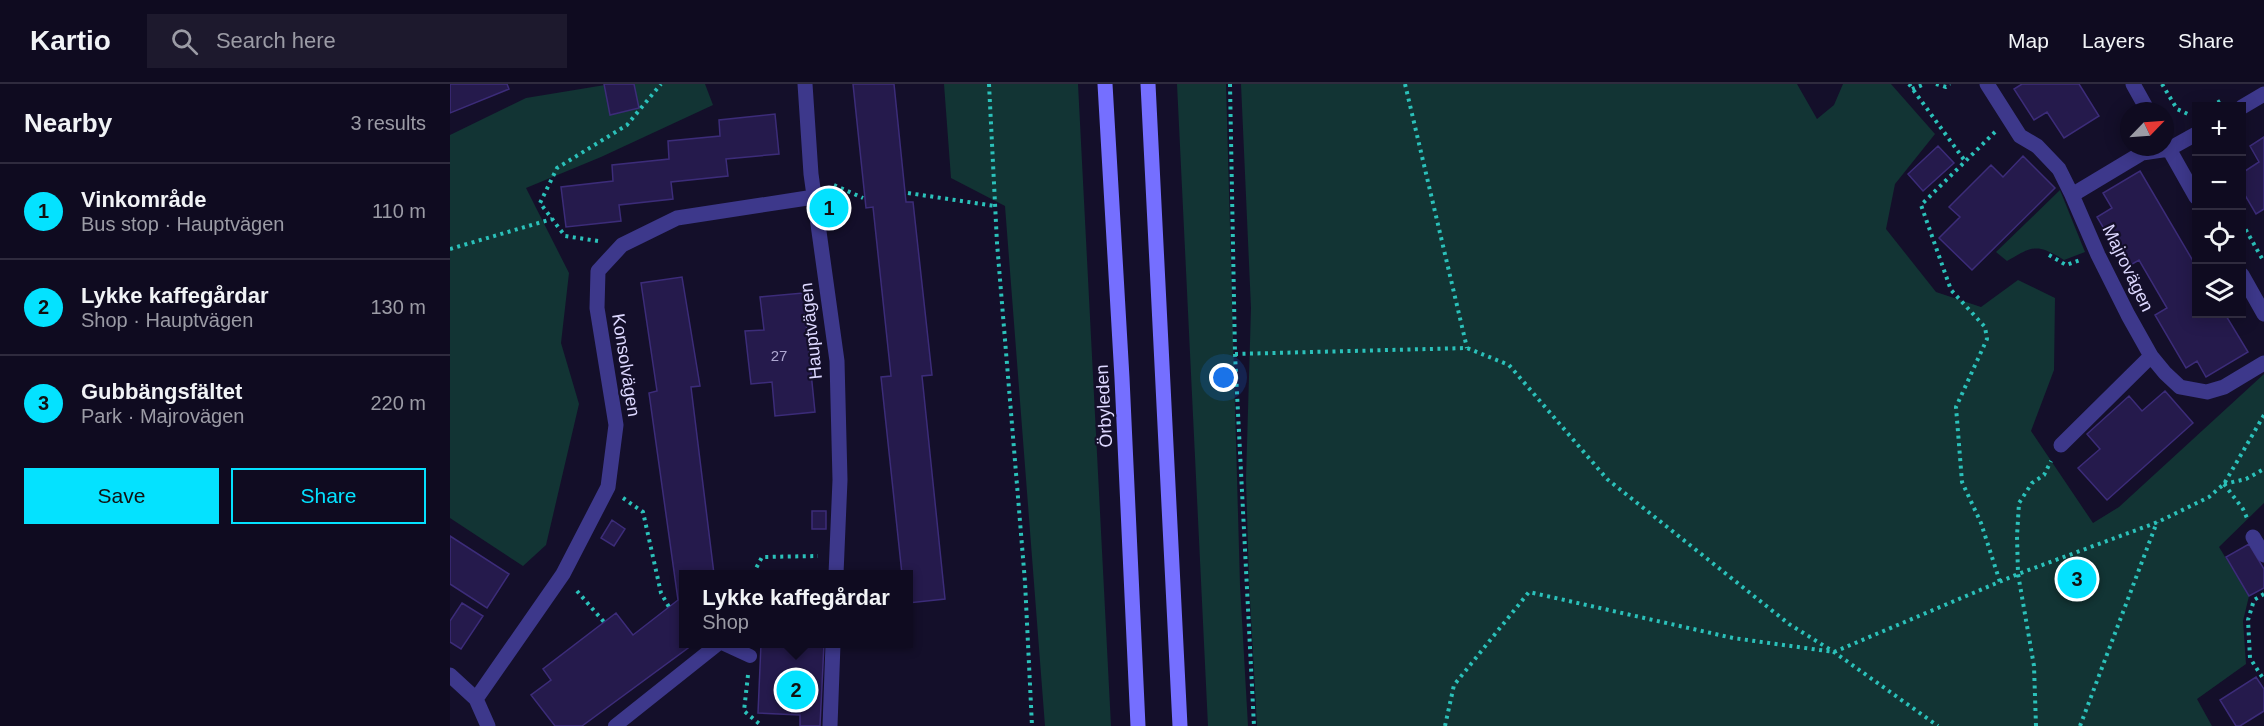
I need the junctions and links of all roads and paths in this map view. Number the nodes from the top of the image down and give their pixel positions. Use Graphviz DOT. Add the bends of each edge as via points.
graph roads {
  1 [pos="661,84"];
  2 [pos="805,84"];
  3 [pos="989,84"];
  4 [pos="1105,84"];
  5 [pos="1148,84"];
  6 [pos="1230,84"];
  7 [pos="1405,84"];
  8 [pos="1909,84"];
  9 [pos="1925,84"];
  10 [pos="1936,84"];
  11 [pos="1950,84"];
  12 [pos="1987,84"];
  13 [pos="2133,84"];
  14 [pos="2162,84"];
  15 [pos="1912,89"];
  16 [pos="2264,94"];
  17 [pos="2143,102"];
  18 [pos="2246,104"];
  19 [pos="2192,115"];
  20 [pos="2008,119"];
  21 [pos="2192,136"];
  22 [pos="2174,143"];
  23 [pos="2137,156"];
  24 [pos="2173,156"];
  25 [pos="1965,160"];
  26 [pos="812,174"];
  27 [pos="2192,190"];
  28 [pos="908,193"];
  29 [pos="2073,195"];
  30 [pos="814,197"];
  31 [pos="863,198"];
  32 [pos="995,206"];
  33 [pos="552,219"];
  34 [pos="2246,231"];
  35 [pos="622,244"];
  36 [pos="450,249"];
  37 [pos="2049,255"];
  38 [pos="2098,255"];
  39 [pos="2264,262"];
  40 [pos="2246,283"];
  41 [pos="2264,314"];
  42 [pos="1467,348"];
  43 [pos="1235,354"];
  44 [pos="2151,356"];
  45 [pos="2264,363"];
  46 [pos="2264,415"];
  47 [pos="2061,445"];
  48 [pos="2264,469"];
  49 [pos="2224,484"];
  50 [pos="608,487"];
  51 [pos="2158,522"];
  52 [pos="2253,537"];
  53 [pos="2264,555"];
  54 [pos="837,556"];
  55 [pos="755,570"];
  56 [pos="836,570"];
  57 [pos="563,574"];
  58 [pos="2018,574"];
  59 [pos="2000,582"];
  60 [pos="2264,594"];
  61 [pos="669,608"];
  62 [pos="604,622"];
  63 [pos="713,648"];
  64 [pos="733,648"];
  65 [pos="833,648"];
  66 [pos="1834,652"];
  67 [pos="750,656"];
  68 [pos="450,675"];
  69 [pos="2264,680"];
  70 [pos="476,699"];
  71 [pos="488,726"];
  72 [pos="615,726"];
  73 [pos="762,726"];
  74 [pos="830,726"];
  75 [pos="1032,726"];
  76 [pos="1138,726"];
  77 [pos="1180,726"];
  78 [pos="1254,726"];
  79 [pos="1445,726"];
  80 [pos="1938,726"];
  81 [pos="2037,726"];
  82 [pos="2080,726"];
  1 -- 33 [label="path" via="627,125 557,168 540,203"];
  2 -- 26 [label="street, Hauptvägen"];
  3 -- 32 [label="path"];
  4 -- 76 [label="main road, Örbyleden"];
  5 -- 77 [label="main road"];
  6 -- 43 [label="path"];
  7 -- 42 [label="path"];
  8 -- 15 [label="path"];
  9 -- 15 [label="path"];
  10 -- 11 [label="path"];
  12 -- 20 [label="street, Majrovägen"];
  13 -- 17 [label="street"];
  14 -- 19 [label="path" via="2177,109"];
  15 -- 25 [label="path"];
  16 -- 18 [label="street"];
  20 -- 25 [label="path"];
  20 -- 29 [label="street, Majrovägen" via="2020,135 2059,169"];
  21 -- 22 [label="street"];
  23 -- 29 [label="street"];
  24 -- 27 [label="street"];
  25 -- 59 [label="path" via="1921,205 1951,290 1985,327 1987,339 1956,407 1962,482 1981,523"];
  26 -- 30 [label="street, Hauptvägen"];
  26 -- 31 [label="path"];
  28 -- 32 [label="path"];
  29 -- 38 [label="street, Majrovägen"];
  30 -- 35 [label="street, Konsolvägen" via="677,218"];
  30 -- 54 [label="street, Hauptvägen" via="837,361"];
  32 -- 75 [label="path" via="1025,582"];
  33 -- 35 [label="path" via="565,236"];
  33 -- 36 [label="path"];
  34 -- 39 [label="path"];
  35 -- 50 [label="street, Konsolvägen" via="598,271 597,308 616,425"];
  37 -- 38 [label="path" via="2066,265"];
  38 -- 44 [label="street, Majrovägen"];
  40 -- 41 [label="street"];
  42 -- 43 [label="path"];
  42 -- 66 [label="path" via="1509,365 1607,479 1789,624"];
  43 -- 78 [label="path"];
  44 -- 45 [label="street, Majrovägen" via="2180,387 2206,392 2224,387"];
  44 -- 47 [label="street"];
  46 -- 49 [label="path"];
  47 -- 58 [label="path" via="2044,474 2032,483 2019,503"];
  48 -- 49 [label="path" via="2246,479"];
  49 -- 51 [label="path" via="2210,497"];
  49 -- 52 [label="path" via="2243,509"];
  50 -- 57 [label="street, Konsolvägen"];
  50 -- 61 [label="path" via="643,512 661,592"];
  51 -- 58 [label="path"];
  51 -- 82 [label="path"];
  52 -- 53 [label="street"];
  54 -- 55 [label="path" via="762,557"];
  54 -- 56 [label="street, Hauptvägen"];
  57 -- 62 [label="path"];
  57 -- 70 [label="street, Konsolvägen"];
  58 -- 59 [label="path"];
  58 -- 81 [label="path" via="2034,666"];
  59 -- 66 [label="path"];
  60 -- 69 [label="path" via="2254,600 2248,620 2250,658"];
  63 -- 72 [label="lane"];
  64 -- 67 [label="lane"];
  65 -- 74 [label="street"];
  66 -- 79 [label="path" via="1733,638 1529,592 1454,685"];
  66 -- 80 [label="path"];
  67 -- 73 [label="path" via="744,711"];
  68 -- 70 [label="street"];
  70 -- 71 [label="street"];
}
